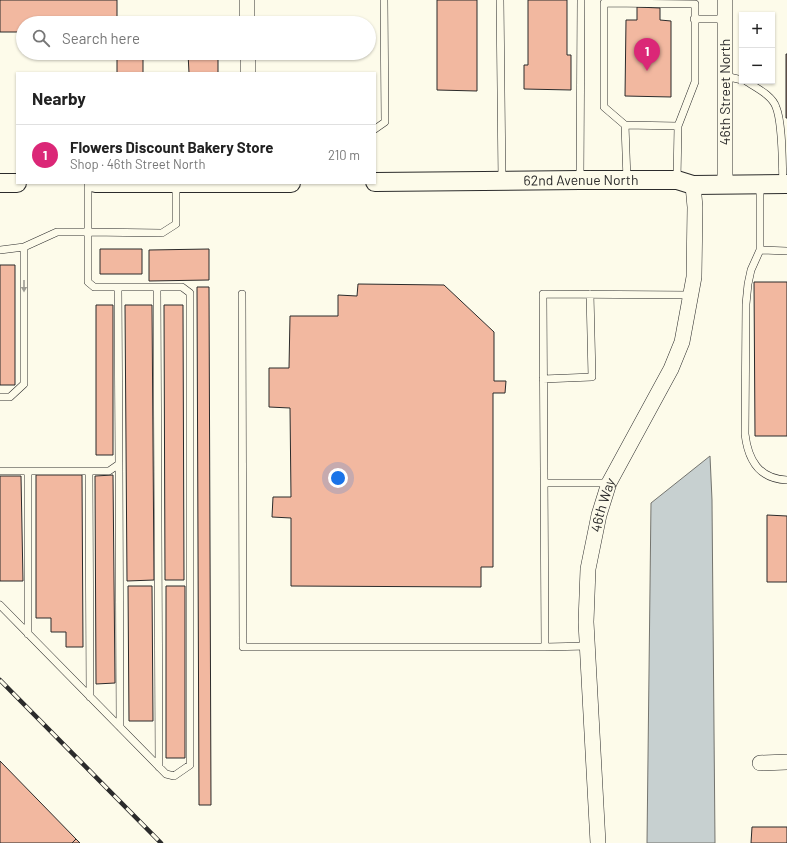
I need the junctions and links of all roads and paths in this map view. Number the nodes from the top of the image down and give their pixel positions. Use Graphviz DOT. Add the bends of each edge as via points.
graph roads {
  1 [pos="247,0"];
  2 [pos="384,0"];
  3 [pos="500,0"];
  4 [pos="581,0"];
  5 [pos="725,0"];
  6 [pos="247,16"];
  7 [pos="694,19"];
  8 [pos="725,20"];
  9 [pos="248,60"];
  10 [pos="248,72"];
  11 [pos="725,76"];
  12 [pos="739,79"];
  13 [pos="750,84"];
  14 [pos="625,125"];
  15 [pos="678,126"];
  16 [pos="376,128"];
  17 [pos="580,180"];
  18 [pos="627,180"];
  19 [pos="502,181"];
  20 [pos="376,182"];
  21 [pos="686,182"];
  22 [pos="0,183"];
  23 [pos="16,183"];
  24 [pos="88,184"];
  25 [pos="176,184"];
  26 [pos="725,184"];
  27 [pos="760,184"];
  28 [pos="785,184"];
  29 [pos="88,232"];
  30 [pos="24,247"];
  31 [pos="0,250"];
  32 [pos="760,250"];
  33 [pos="787,251"];
  34 [pos="118,287"];
  35 [pos="157,288"];
  36 [pos="242,294"];
  37 [pos="590,294"];
  38 [pos="691,295"];
  39 [pos="543,379"];
  40 [pos="0,397"];
  41 [pos="119,464"];
  42 [pos="0,471"];
  43 [pos="28,471"];
  44 [pos="89,471"];
  45 [pos="787,480"];
  46 [pos="544,483"];
  47 [pos="609,483"];
  48 [pos="0,605"];
  49 [pos="28,634"];
  50 [pos="588,646"];
  51 [pos="545,647"];
  52 [pos="90,697"];
  53 [pos="120,727"];
  54 [pos="760,762"];
  55 [pos="787,762"];
  56 [pos="159,767"];
  57 [pos="598,843"];
  1 -- 6 [label="street"];
  2 -- 16 [label="lane" via="385,122"];
  3 -- 19 [label="lane"];
  4 -- 17 [label="lane"];
  5 -- 8 [label="street, 46th Street North"];
  7 -- 8 [label="lane"];
  7 -- 14 [label="lane" via="695,4 604,3 604,107"];
  7 -- 15 [label="lane" via="695,82"];
  8 -- 11 [label="street, 46th Street North"];
  9 -- 10 [label="street"];
  11 -- 12 [label="lane"];
  11 -- 26 [label="street, 46th Street North"];
  13 -- 28 [label="lane" via="776,106"];
  14 -- 15 [label="lane"];
  14 -- 18 [label="lane"];
  15 -- 21 [label="lane"];
  17 -- 18 [label="street, 62nd Avenue North"];
  17 -- 19 [label="street, 62nd Avenue North"];
  18 -- 21 [label="street, 62nd Avenue North"];
  19 -- 20 [label="street, 62nd Avenue North"];
  21 -- 26 [label="street, 62nd Avenue North"];
  21 -- 38 [label="street, 46th Way" via="695,207 694,277"];
  22 -- 23 [label="street"];
  24 -- 29 [label="lane"];
  25 -- 29 [label="lane" via="176,224 162,233"];
  26 -- 27 [label="street, 62nd Avenue North"];
  27 -- 28 [label="street, 62nd Avenue North"];
  27 -- 32 [label="lane"];
  29 -- 30 [label="lane" via="57,232"];
  29 -- 34 [label="lane" via="88,282 94,287"];
  30 -- 31 [label="lane"];
  30 -- 40 [label="lane, one-way" via="24,384 10,397"];
  32 -- 33 [label="lane"];
  32 -- 45 [label="lane" via="751,270 747,290 746,446 758,470 769,476"];
  34 -- 35 [label="lane"];
  34 -- 41 [label="lane"];
  35 -- 56 [label="lane"];
  35 -- 56 [label="lane" via="182,288 190,293 190,765 174,776 166,774"];
  36 -- 51 [label="lane" via="243,647"];
  37 -- 38 [label="lane"];
  37 -- 39 [label="lane" via="543,294"];
  37 -- 39 [label="lane" via="592,377"];
  38 -- 47 [label="street, 46th Way" via="682,342 671,369"];
  39 -- 46 [label="lane"];
  41 -- 44 [label="lane" via="109,471"];
  41 -- 53 [label="lane"];
  42 -- 43 [label="lane"];
  43 -- 44 [label="lane"];
  43 -- 49 [label="lane"];
  44 -- 52 [label="lane"];
  46 -- 47 [label="lane"];
  46 -- 51 [label="lane"];
  47 -- 50 [label="street, 46th Way" via="599,515 588,569"];
  48 -- 49 [label="lane"];
  49 -- 52 [label="lane"];
  50 -- 51 [label="lane"];
  50 -- 57 [label="street, 46th Way"];
  52 -- 53 [label="lane"];
  53 -- 56 [label="lane"];
  54 -- 55 [label="street"];
}
